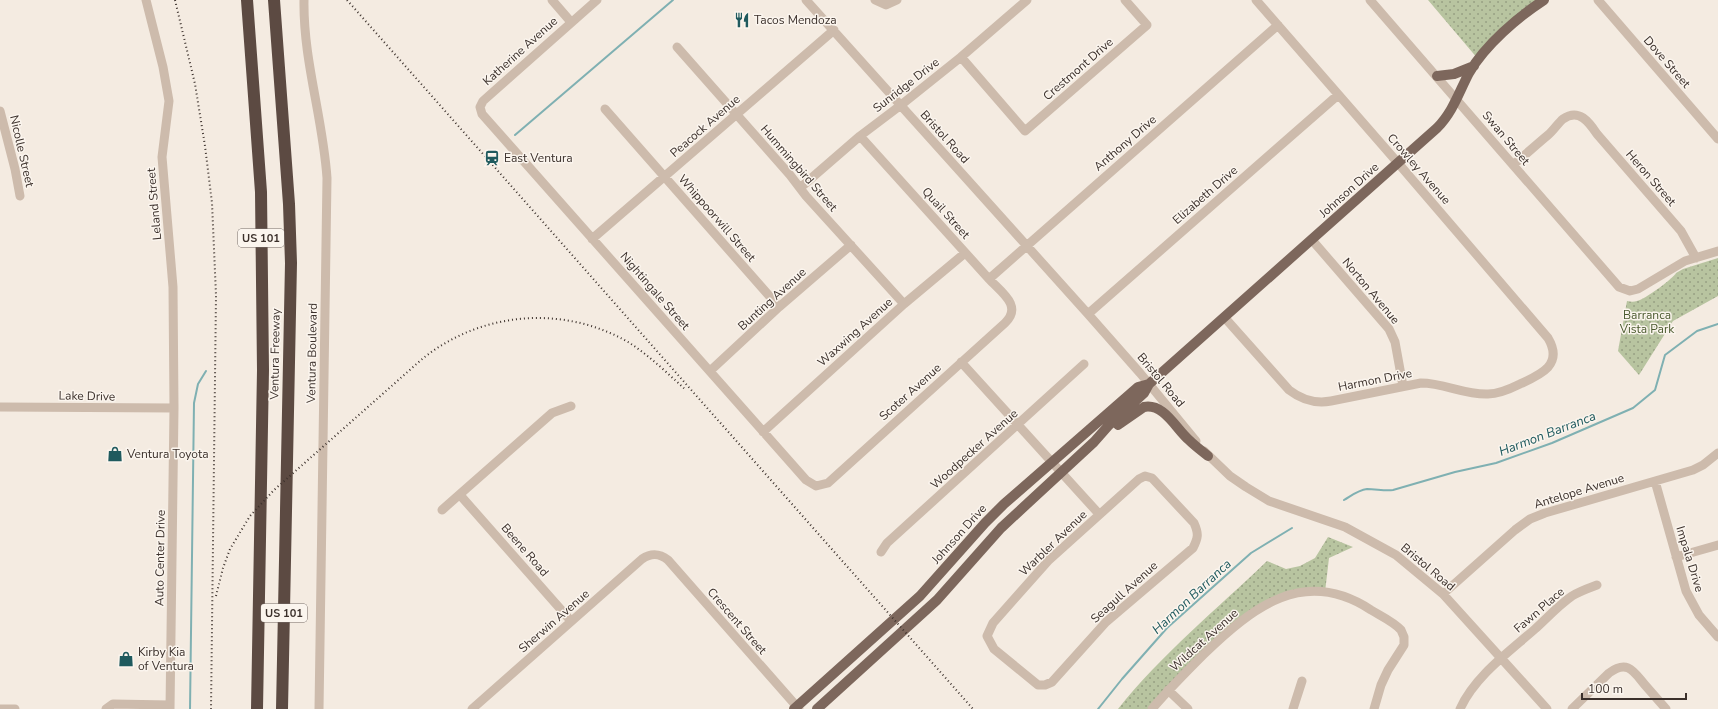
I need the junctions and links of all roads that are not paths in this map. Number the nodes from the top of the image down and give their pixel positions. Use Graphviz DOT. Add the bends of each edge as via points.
graph roads {
  1 [pos="146,0"];
  2 [pos="247,0"];
  3 [pos="274,0"];
  4 [pos="304,0"];
  5 [pos="552,0"];
  6 [pos="596,0"];
  7 [pos="806,0"];
  8 [pos="875,0"];
  9 [pos="897,0"];
  10 [pos="1027,0"];
  11 [pos="1125,0"];
  12 [pos="1256,0"];
  13 [pos="1370,0"];
  14 [pos="1544,0"];
  15 [pos="1598,0"];
  16 [pos="571,22"];
  17 [pos="1278,25"];
  18 [pos="834,30"];
  19 [pos="677,47"];
  20 [pos="961,57"];
  21 [pos="1474,66"];
  22 [pos="1437,76"];
  23 [pos="1338,95"];
  24 [pos="1457,99"];
  25 [pos="901,106"];
  26 [pos="480,107"];
  27 [pos="605,109"];
  28 [pos="0,111"];
  29 [pos="737,114"];
  30 [pos="860,136"];
  31 [pos="1718,139"];
  32 [pos="1398,163"];
  33 [pos="1513,165"];
  34 [pos="664,177"];
  35 [pos="800,188"];
  36 [pos="20,196"];
  37 [pos="592,239"];
  38 [pos="1312,240"];
  39 [pos="851,245"];
  40 [pos="1027,246"];
  41 [pos="1718,251"];
  42 [pos="965,252"];
  43 [pos="1696,258"];
  44 [pos="989,280"];
  45 [pos="904,304"];
  46 [pos="780,307"];
  47 [pos="1012,308"];
  48 [pos="1088,314"];
  49 [pos="1225,318"];
  50 [pos="1552,359"];
  51 [pos="961,362"];
  52 [pos="1084,364"];
  53 [pos="710,372"];
  54 [pos="1149,384"];
  55 [pos="1404,386"];
  56 [pos="571,406"];
  57 [pos="0,407"];
  58 [pos="174,408"];
  59 [pos="1018,425"];
  60 [pos="763,432"];
  61 [pos="1094,442"];
  62 [pos="1718,453"];
  63 [pos="1208,456"];
  64 [pos="1052,463"];
  65 [pos="1061,472"];
  66 [pos="1655,481"];
  67 [pos="816,486"];
  68 [pos="460,495"];
  69 [pos="442,510"];
  70 [pos="1099,514"];
  71 [pos="1198,532"];
  72 [pos="1718,545"];
  73 [pos="881,552"];
  74 [pos="654,554"];
  75 [pos="1676,557"];
  76 [pos="1597,584"];
  77 [pos="1443,594"];
  78 [pos="571,621"];
  79 [pos="1718,637"];
  80 [pos="1501,659"];
  81 [pos="1302,681"];
  82 [pos="1045,685"];
  83 [pos="1168,690"];
  84 [pos="170,707"];
  85 [pos="796,708"];
  86 [pos="0,709"];
  87 [pos="15,709"];
  88 [pos="106,709"];
  89 [pos="256,709"];
  90 [pos="282,709"];
  91 [pos="319,709"];
  92 [pos="472,709"];
  93 [pos="817,709"];
  94 [pos="1152,709"];
  95 [pos="1188,709"];
  96 [pos="1292,709"];
  97 [pos="1374,709"];
  98 [pos="1460,709"];
  99 [pos="1547,709"];
  100 [pos="1572,709"];
  101 [pos="1666,709"];
  1 -- 58 [label="street, Leland Street" via="169,101 162,157 173,287"];
  2 -- 89 [label="highway, Ventura Freeway / US 101" via="261,192 263,370"];
  3 -- 90 [label="highway, Ventura Freeway / US 101" via="291,263"];
  4 -- 91 [label="street, Ventura Boulevard" via="306,37 324,140 327,178"];
  5 -- 16 [label="street"];
  6 -- 16 [label="street, Katherine Avenue"];
  7 -- 18 [label="street, Bristol Road"];
  8 -- 9 [label="street" via="886,5"];
  10 -- 20 [label="street, Sunridge Drive"];
  11 -- 20 [label="street, Crestmont Drive" via="1147,25 1025,131"];
  12 -- 17 [label="street, Crowley Avenue"];
  13 -- 22 [label="street, Swan Street"];
  14 -- 21 [label="main road, Johnson Drive" via="1493,42"];
  15 -- 31 [label="street, Dove Street"];
  16 -- 26 [label="street, Katherine Avenue" via="483,101"];
  17 -- 23 [label="street, Crowley Avenue"];
  17 -- 40 [label="street, Anthony Drive"];
  18 -- 25 [label="street, Bristol Road"];
  18 -- 29 [label="street, Peacock Avenue"];
  19 -- 29 [label="street, Hummingbird Street"];
  20 -- 25 [label="street, Sunridge Drive"];
  21 -- 22 [label="main road" via="1454,74"];
  21 -- 24 [label="main road, Johnson Drive"];
  22 -- 24 [label="street, Swan Street"];
  23 -- 32 [label="street, Crowley Avenue"];
  23 -- 48 [label="street, Elizabeth Drive"];
  24 -- 32 [label="main road, Johnson Drive" via="1442,124"];
  24 -- 33 [label="street, Swan Street"];
  25 -- 30 [label="street, Sunridge Drive"];
  25 -- 40 [label="street, Bristol Road"];
  26 -- 37 [label="street, Nightingale Street" via="482,114"];
  27 -- 34 [label="street, Whippoorwill Street"];
  28 -- 36 [label="street, Nicolle Street"];
  29 -- 34 [label="street, Peacock Avenue"];
  29 -- 35 [label="street, Hummingbird Street"];
  30 -- 35 [label="street, Sunridge Drive"];
  30 -- 42 [label="street, Quail Street"];
  32 -- 38 [label="main road, Johnson Drive"];
  32 -- 50 [label="street, Crowley Avenue" via="1548,338"];
  33 -- 43 [label="street, Swan Street" via="1614,282 1624,290 1638,289 1685,261"];
  33 -- 43 [label="street, Heron Street" via="1564,118 1574,115 1584,118 1681,231"];
  34 -- 37 [label="street, Peacock Avenue"];
  34 -- 46 [label="street, Whippoorwill Street"];
  35 -- 39 [label="street, Hummingbird Street"];
  37 -- 53 [label="street, Nightingale Street"];
  38 -- 49 [label="main road, Johnson Drive"];
  38 -- 55 [label="street, Norton Avenue" via="1389,329 1395,342"];
  39 -- 45 [label="street, Hummingbird Street"];
  39 -- 46 [label="street, Bunting Avenue"];
  40 -- 44 [label="street, Anthony Drive"];
  40 -- 48 [label="street, Bristol Road"];
  41 -- 43 [label="street"];
  42 -- 44 [label="street, Quail Street"];
  42 -- 45 [label="street, Waxwing Avenue"];
  44 -- 47 [label="street, Quail Street" via="1008,299"];
  45 -- 60 [label="street, Waxwing Avenue"];
  46 -- 53 [label="street, Bunting Avenue"];
  47 -- 51 [label="street, Scoter Avenue" via="1009,319"];
  48 -- 54 [label="street, Bristol Road"];
  49 -- 54 [label="main road, Johnson Drive"];
  49 -- 55 [label="street, Harmon Drive" via="1289,390 1302,399 1324,402"];
  50 -- 55 [label="street, Harmon Drive" via="1540,375 1498,393 1480,394 1427,383"];
  51 -- 59 [label="street"];
  51 -- 67 [label="street, Scoter Avenue" via="828,483"];
  52 -- 59 [label="street, Woodpecker Avenue"];
  53 -- 60 [label="street, Nightingale Street"];
  54 -- 61 [label="main road, Johnson Drive" via="1144,393"];
  54 -- 63 [label="street, Bristol Road"];
  54 -- 64 [label="main road, Johnson Drive" via="1138,387"];
  56 -- 68 [label="street" via="552,413"];
  57 -- 58 [label="street, Lake Drive"];
  58 -- 84 [label="street, Auto Center Drive"];
  59 -- 64 [label="street"];
  59 -- 73 [label="street, Woodpecker Avenue"];
  60 -- 67 [label="street, Nightingale Street" via="806,480"];
  61 -- 63 [label="main road" via="1139,410 1149,406 1162,411 1188,440"];
  61 -- 65 [label="main road, Johnson Drive"];
  62 -- 66 [label="street, Antelope Avenue" via="1698,468"];
  63 -- 77 [label="street, Bristol Road" via="1246,488 1269,501 1345,527 1370,539 1396,555"];
  64 -- 65 [label="street"];
  64 -- 85 [label="main road, Johnson Drive" via="994,514 908,608"];
  65 -- 70 [label="street"];
  65 -- 93 [label="main road, Johnson Drive" via="996,533 938,600"];
  66 -- 75 [label="street, Impala Drive"];
  66 -- 77 [label="street, Antelope Avenue" via="1530,519"];
  68 -- 69 [label="street"];
  68 -- 78 [label="street, Beene Road"];
  70 -- 71 [label="street, Warbler Avenue" via="1145,476 1152,478 1194,523"];
  70 -- 82 [label="street, Warbler Avenue" via="1048,561 993,623 987,636 994,649 1038,685"];
  71 -- 82 [label="street, Seagull Avenue" via="1193,548 1106,622 1052,682"];
  72 -- 75 [label="street"];
  74 -- 78 [label="street, Sherwin Avenue" via="642,559"];
  74 -- 85 [label="street, Crescent Street" via="668,560"];
  75 -- 79 [label="street, Impala Drive" via="1692,604"];
  76 -- 80 [label="street, Fawn Place" via="1568,599"];
  77 -- 80 [label="street, Bristol Road"];
  78 -- 92 [label="street, Sherwin Avenue"];
  80 -- 98 [label="street, Fawn Place" via="1475,685"];
  80 -- 99 [label="street, Bristol Road"];
  81 -- 96 [label="street"];
  83 -- 94 [label="street, Wildcat Avenue"];
  83 -- 95 [label="street"];
  83 -- 97 [label="street, Wildcat Avenue" via="1234,626 1279,597 1311,591 1335,593 1358,602 1399,628 1403,634 1402,649 1388,670"];
  84 -- 88 [label="street" via="113,704"];
  86 -- 87 [label="street"];
  100 -- 101 [label="street" via="1609,673 1620,668 1632,669"];
}
